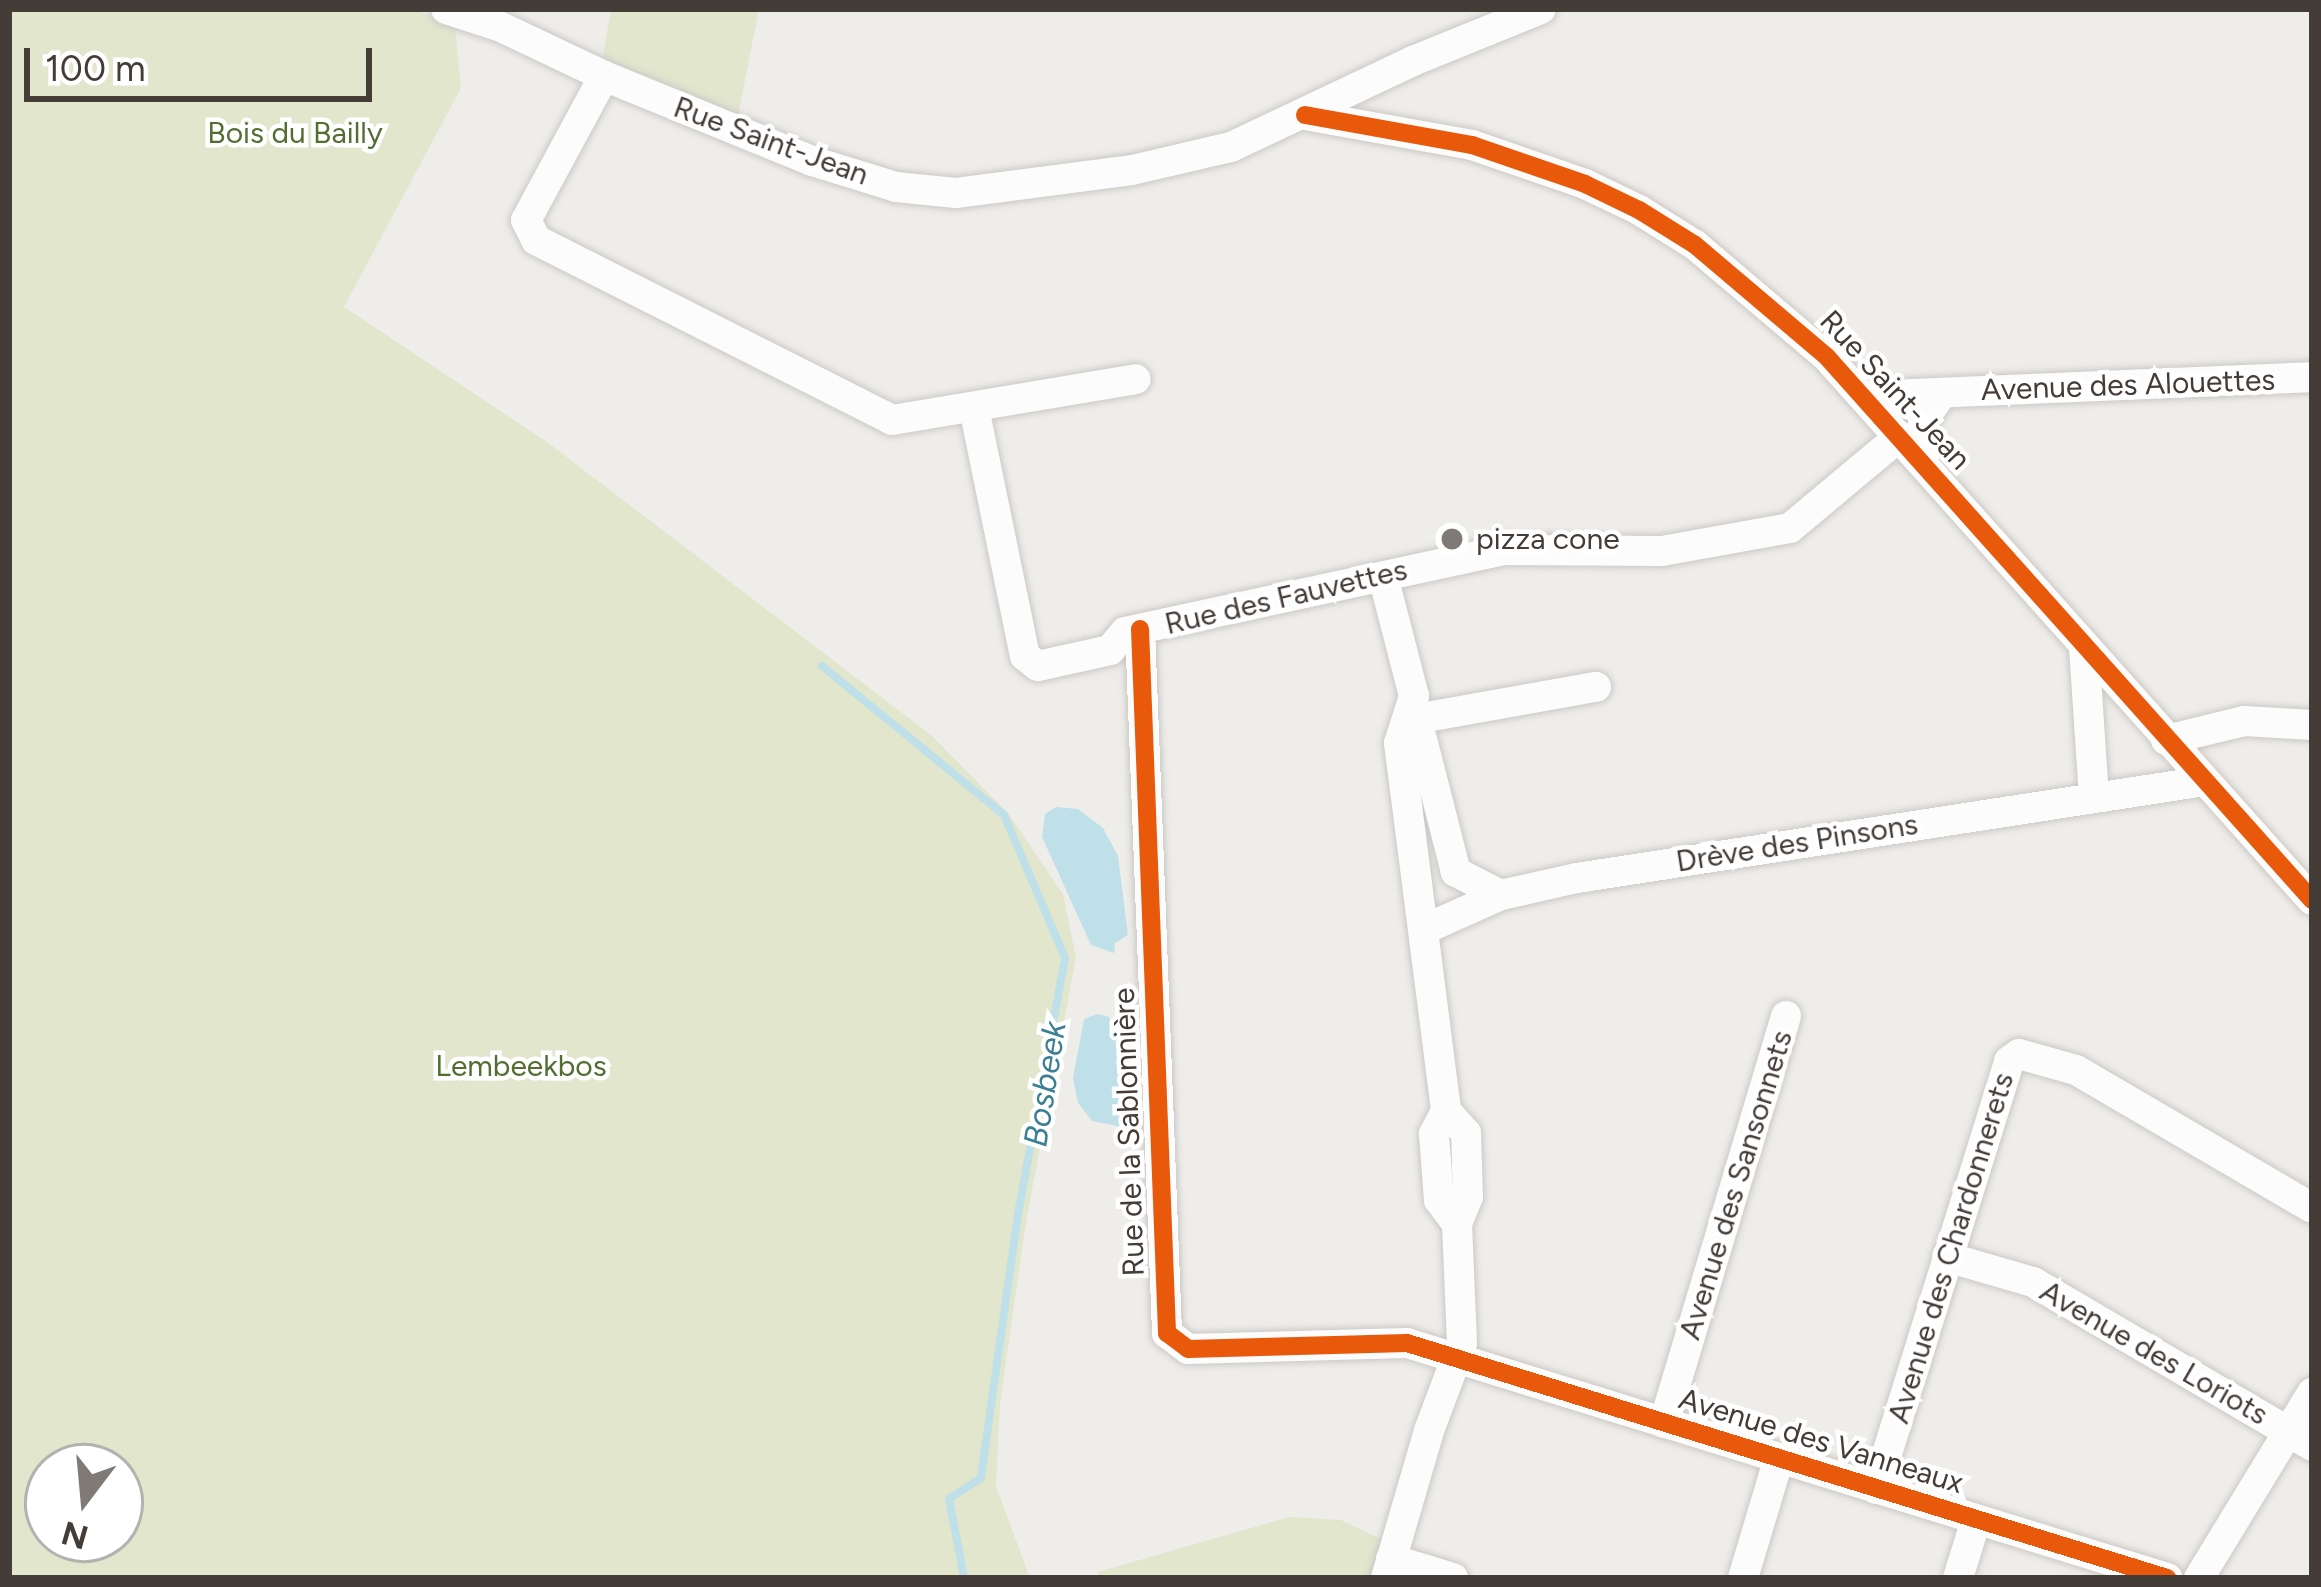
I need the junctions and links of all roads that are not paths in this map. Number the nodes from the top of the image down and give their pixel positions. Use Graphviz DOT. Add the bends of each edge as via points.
graph roads {
  1 [pos="446,9"];
  2 [pos="1541,9"];
  3 [pos="604,76"];
  4 [pos="1305,115"];
  5 [pos="2312,376"];
  6 [pos="1136,379"];
  7 [pos="1942,393"];
  8 [pos="974,408"];
  9 [pos="1876,410"];
  10 [pos="1900,436"];
  11 [pos="1924,464"];
  12 [pos="1384,580"];
  13 [pos="1140,629"];
  14 [pos="2084,647"];
  15 [pos="1596,687"];
  16 [pos="1410,720"];
  17 [pos="2312,725"];
  18 [pos="2166,740"];
  19 [pos="2205,782"];
  20 [pos="2094,796"];
  21 [pos="1456,872"];
  22 [pos="1417,878"];
  23 [pos="1501,895"];
  24 [pos="2312,900"];
  25 [pos="1425,928"];
  26 [pos="1786,1016"];
  27 [pos="2312,1208"];
  28 [pos="1947,1257"];
  29 [pos="1458,1360"];
  30 [pos="2312,1393"];
  31 [pos="1664,1423"];
  32 [pos="2301,1439"];
  33 [pos="1779,1458"];
  34 [pos="1876,1489"];
  35 [pos="1976,1520"];
  36 [pos="1388,1569"];
  37 [pos="1453,1578"];
  38 [pos="1743,1578"];
  39 [pos="1958,1578"];
  40 [pos="2167,1578"];
  41 [pos="2199,1578"];
  1 -- 3 [label="street, Rue Saint-Jean"];
  2 -- 4 [label="street"];
  3 -- 4 [label="street, Rue Saint-Jean" via="812,161 896,187 956,193 1231,148"];
  3 -- 8 [label="street" via="526,220 536,240 892,420"];
  4 -- 9 [label="street, Rue Saint-Jean" via="1472,145 1640,210 1784,316"];
  5 -- 7 [label="street, Avenue des Alouettes"];
  6 -- 8 [label="street"];
  7 -- 9 [label="street, Avenue des Alouettes" via="1910,394"];
  7 -- 11 [label="street, Rue Saint-Jean" via="1923,422"];
  8 -- 13 [label="street" via="1025,656 1038,666 1111,650 1125,632"];
  9 -- 10 [label="street, Rue Saint-Jean"];
  10 -- 11 [label="street, Rue Saint-Jean"];
  10 -- 12 [label="street, Rue des Fauvettes" via="1790,528 1662,551 1505,550"];
  11 -- 14 [label="street, Rue Saint-Jean"];
  12 -- 13 [label="street, Rue des Fauvettes"];
  12 -- 16 [label="street" via="1414,696"];
  13 -- 29 [label="street, Rue de la Sablonnière" via="1167,1333 1188,1349 1392,1342"];
  14 -- 18 [label="street, Rue Saint-Jean"];
  14 -- 20 [label="street"];
  15 -- 16 [label="street"];
  16 -- 21 [label="street"];
  16 -- 22 [label="street" via="1399,743"];
  17 -- 18 [label="street" via="2244,721"];
  18 -- 19 [label="street, Rue Saint-Jean"];
  19 -- 20 [label="street, Drève des Pinsons"];
  19 -- 24 [label="street, Rue Saint-Jean"];
  20 -- 23 [label="street, Drève des Pinsons"];
  21 -- 22 [label="street"];
  21 -- 23 [label="street"];
  22 -- 25 [label="street"];
  23 -- 25 [label="street, Drève des Pinsons"];
  25 -- 29 [label="street" via="1446,1111 1434,1134 1439,1200 1457,1224"];
  26 -- 31 [label="street, Avenue des Sansonnets"];
  27 -- 28 [label="street, Avenue des Chardonnerets" via="2076,1070 2019,1054 2009,1061"];
  28 -- 32 [label="street, Avenue des Loriots" via="2033,1282"];
  28 -- 34 [label="street, Avenue des Chardonnerets"];
  29 -- 31 [label="street, Avenue des Vanneaux"];
  29 -- 36 [label="street"];
  30 -- 32 [label="street"];
  31 -- 33 [label="street, Avenue des Vanneaux"];
  32 -- 41 [label="street"];
  33 -- 34 [label="street, Avenue des Vanneaux"];
  33 -- 38 [label="street"];
  34 -- 35 [label="street, Avenue des Vanneaux"];
  35 -- 39 [label="street"];
  35 -- 40 [label="street, Avenue des Vanneaux"];
  36 -- 37 [label="street"];
}
